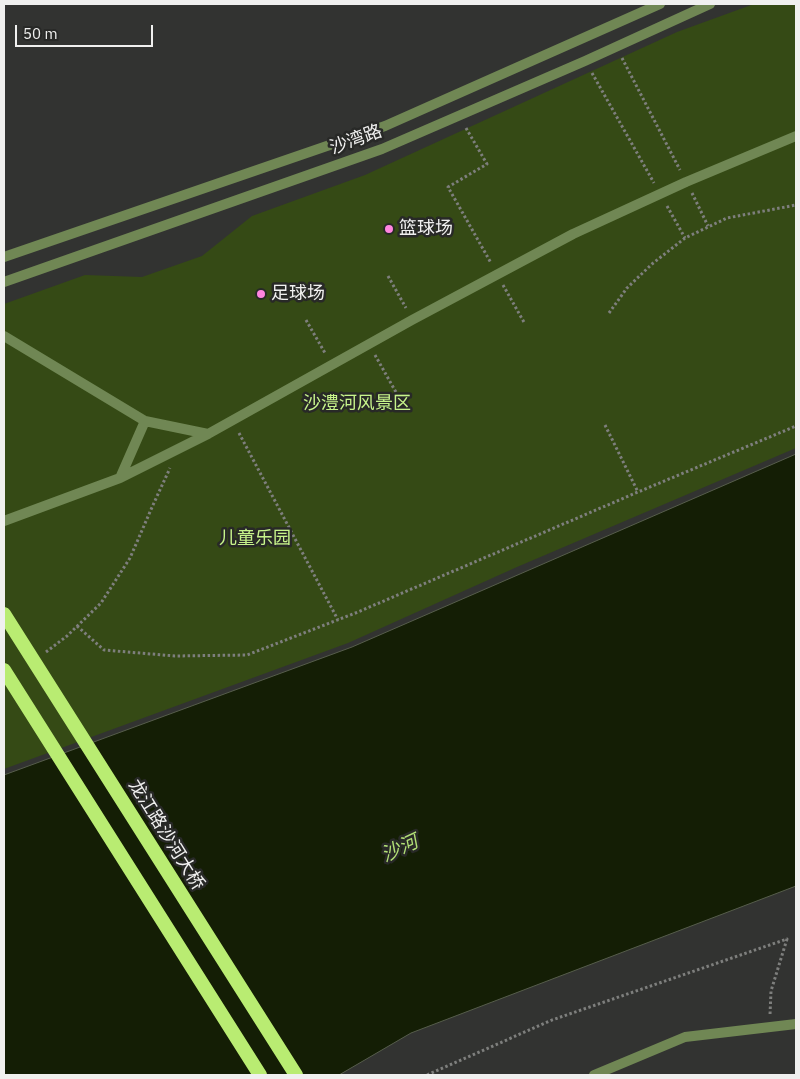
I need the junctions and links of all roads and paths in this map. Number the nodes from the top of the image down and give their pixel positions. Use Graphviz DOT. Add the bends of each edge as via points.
graph roads {
  1 [pos="660,4"];
  2 [pos="710,4"];
  3 [pos="616,47"];
  4 [pos="586,62"];
  5 [pos="459,116"];
  6 [pos="796,136"];
  7 [pos="686,182"];
  8 [pos="660,194"];
  9 [pos="796,206"];
  10 [pos="708,226"];
  11 [pos="472,229"];
  12 [pos="685,238"];
  13 [pos="4,257"];
  14 [pos="388,276"];
  15 [pos="4,282"];
  16 [pos="609,313"];
  17 [pos="306,320"];
  18 [pos="412,320"];
  19 [pos="4,336"];
  20 [pos="369,344"];
  21 [pos="332,364"];
  22 [pos="397,394"];
  23 [pos="232,420"];
  24 [pos="145,421"];
  25 [pos="605,425"];
  26 [pos="796,426"];
  27 [pos="208,434"];
  28 [pos="180,447"];
  29 [pos="120,478"];
  30 [pos="638,492"];
  31 [pos="4,521"];
  32 [pos="4,614"];
  33 [pos="338,620"];
  34 [pos="77,626"];
  35 [pos="46,652"];
  36 [pos="4,670"];
  37 [pos="796,1024"];
  38 [pos="770,1027"];
  39 [pos="260,1075"];
  40 [pos="296,1075"];
  41 [pos="427,1075"];
  42 [pos="594,1075"];
  1 -- 13 [label="street, 沙湾路" via="384,126"];
  2 -- 3 [label="street, 沙湾路"];
  3 -- 4 [label="street, 沙湾路"];
  3 -- 7 [label="path"];
  4 -- 5 [label="street, 沙湾路"];
  4 -- 8 [label="path"];
  5 -- 11 [label="path" via="487,164 448,188"];
  5 -- 15 [label="street, 沙湾路" via="382,149"];
  6 -- 7 [label="street"];
  7 -- 8 [label="street"];
  7 -- 10 [label="path"];
  8 -- 12 [label="path"];
  8 -- 18 [label="street" via="573,234"];
  9 -- 10 [label="path" via="727,218"];
  10 -- 12 [label="path"];
  12 -- 16 [label="path" via="627,288"];
  14 -- 18 [label="path"];
  17 -- 21 [label="path"];
  18 -- 20 [label="street"];
  19 -- 24 [label="street"];
  20 -- 21 [label="street"];
  20 -- 22 [label="path"];
  21 -- 23 [label="street"];
  23 -- 27 [label="street"];
  23 -- 33 [label="path"];
  24 -- 27 [label="street"];
  24 -- 29 [label="street"];
  25 -- 30 [label="path"];
  26 -- 30 [label="path"];
  27 -- 28 [label="street"];
  28 -- 29 [label="street"];
  28 -- 34 [label="path" via="130,558 101,603"];
  29 -- 31 [label="street"];
  30 -- 33 [label="path"];
  32 -- 40 [label="highway, 龙江路沙河大桥"];
  33 -- 34 [label="path" via="247,655 175,656 104,650"];
  34 -- 35 [label="path"];
  36 -- 39 [label="highway"];
  37 -- 38 [label="street"];
  38 -- 41 [label="path" via="771,991 787,939 552,1020"];
  38 -- 42 [label="street" via="685,1037"];
}
